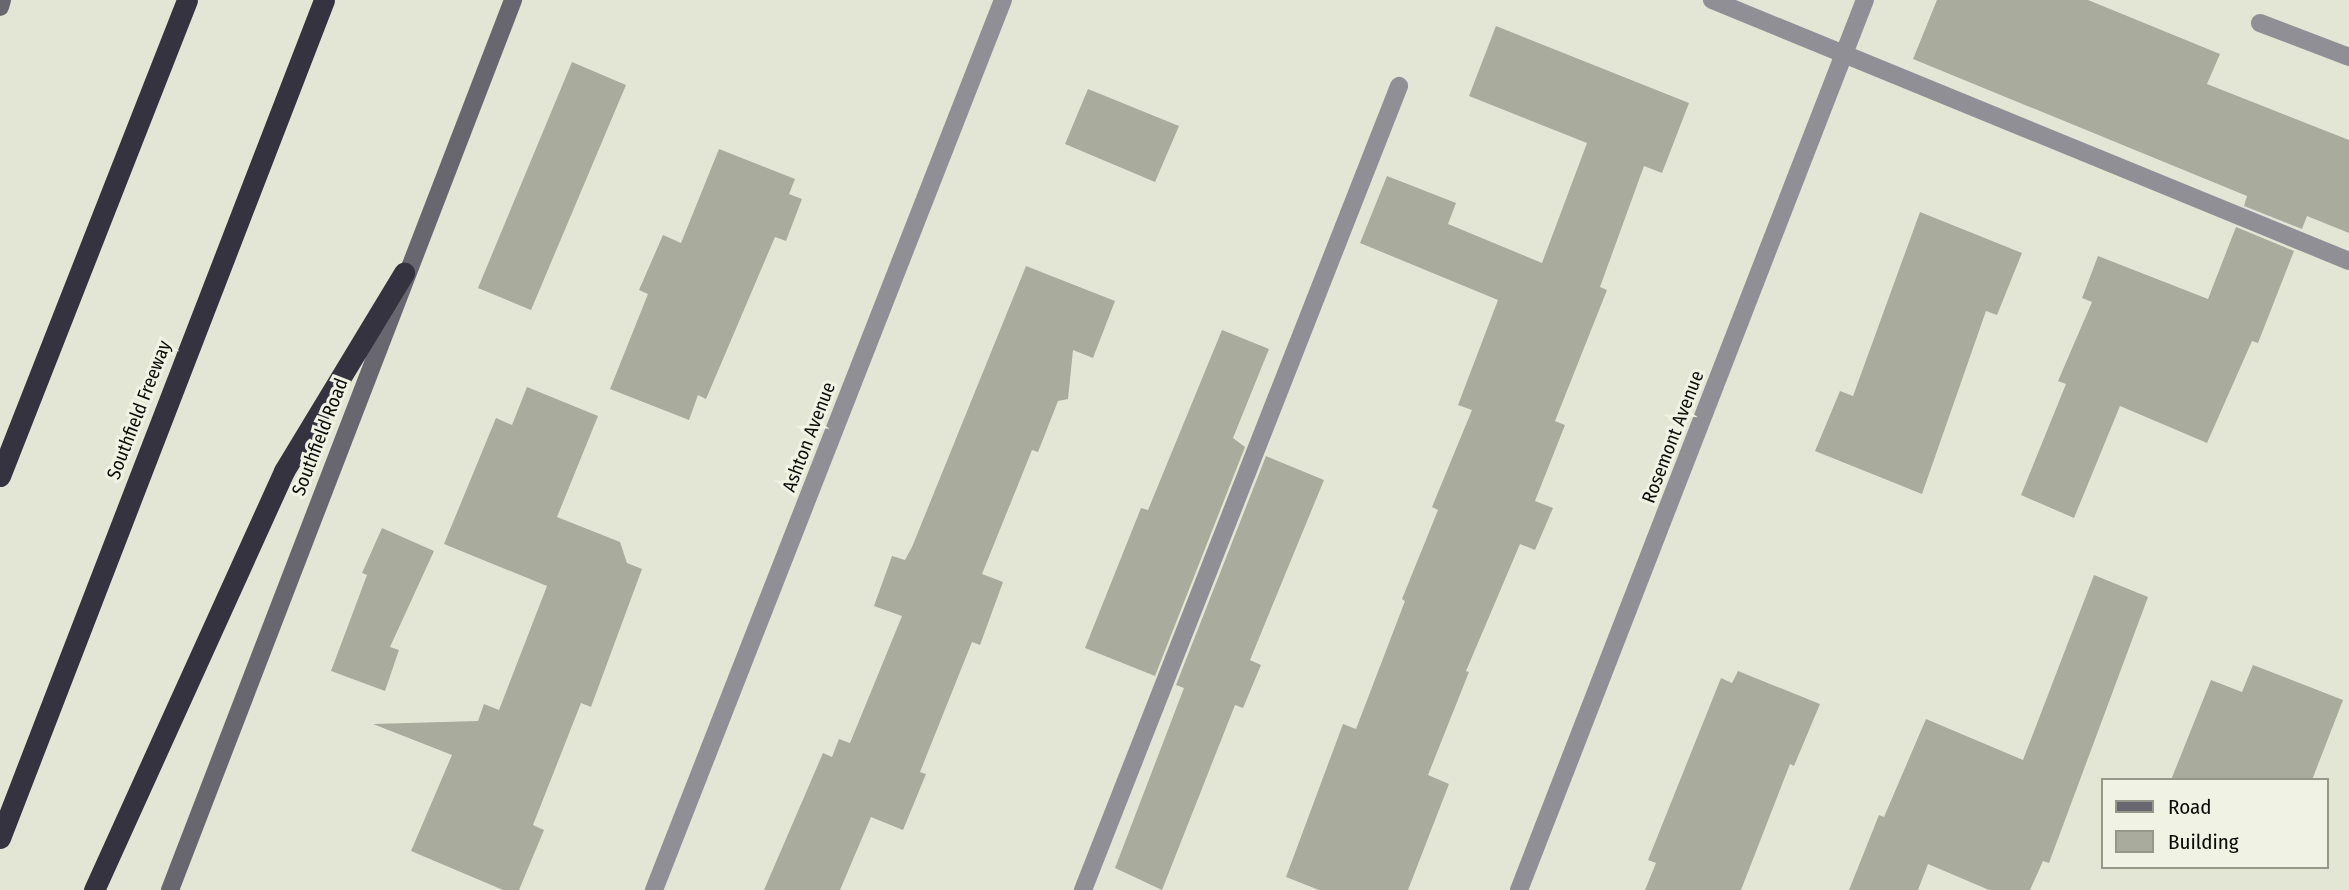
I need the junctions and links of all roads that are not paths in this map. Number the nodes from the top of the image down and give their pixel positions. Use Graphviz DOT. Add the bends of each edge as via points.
graph roads {
  1 [pos="2,0"];
  2 [pos="187,0"];
  3 [pos="324,0"];
  4 [pos="513,0"];
  5 [pos="1003,0"];
  6 [pos="1713,0"];
  7 [pos="1865,0"];
  8 [pos="0,7"];
  9 [pos="2260,23"];
  10 [pos="1844,55"];
  11 [pos="2349,57"];
  12 [pos="1399,86"];
  13 [pos="2349,261"];
  14 [pos="404,273"];
  15 [pos="0,476"];
  16 [pos="0,838"];
  17 [pos="94,890"];
  18 [pos="170,890"];
  19 [pos="654,890"];
  20 [pos="1083,890"];
  21 [pos="1519,890"];
  1 -- 8 [label="main road"];
  2 -- 15 [label="highway"];
  3 -- 16 [label="highway, Southfield Freeway"];
  4 -- 14 [label="main road, Southfield Road"];
  5 -- 19 [label="street, Ashton Avenue"];
  6 -- 10 [label="street"];
  7 -- 10 [label="street, Rosemont Avenue"];
  9 -- 11 [label="street"];
  10 -- 13 [label="street"];
  10 -- 21 [label="street, Rosemont Avenue"];
  12 -- 20 [label="street"];
  14 -- 17 [label="highway" via="284,471"];
  14 -- 18 [label="main road, Southfield Road"];
}
